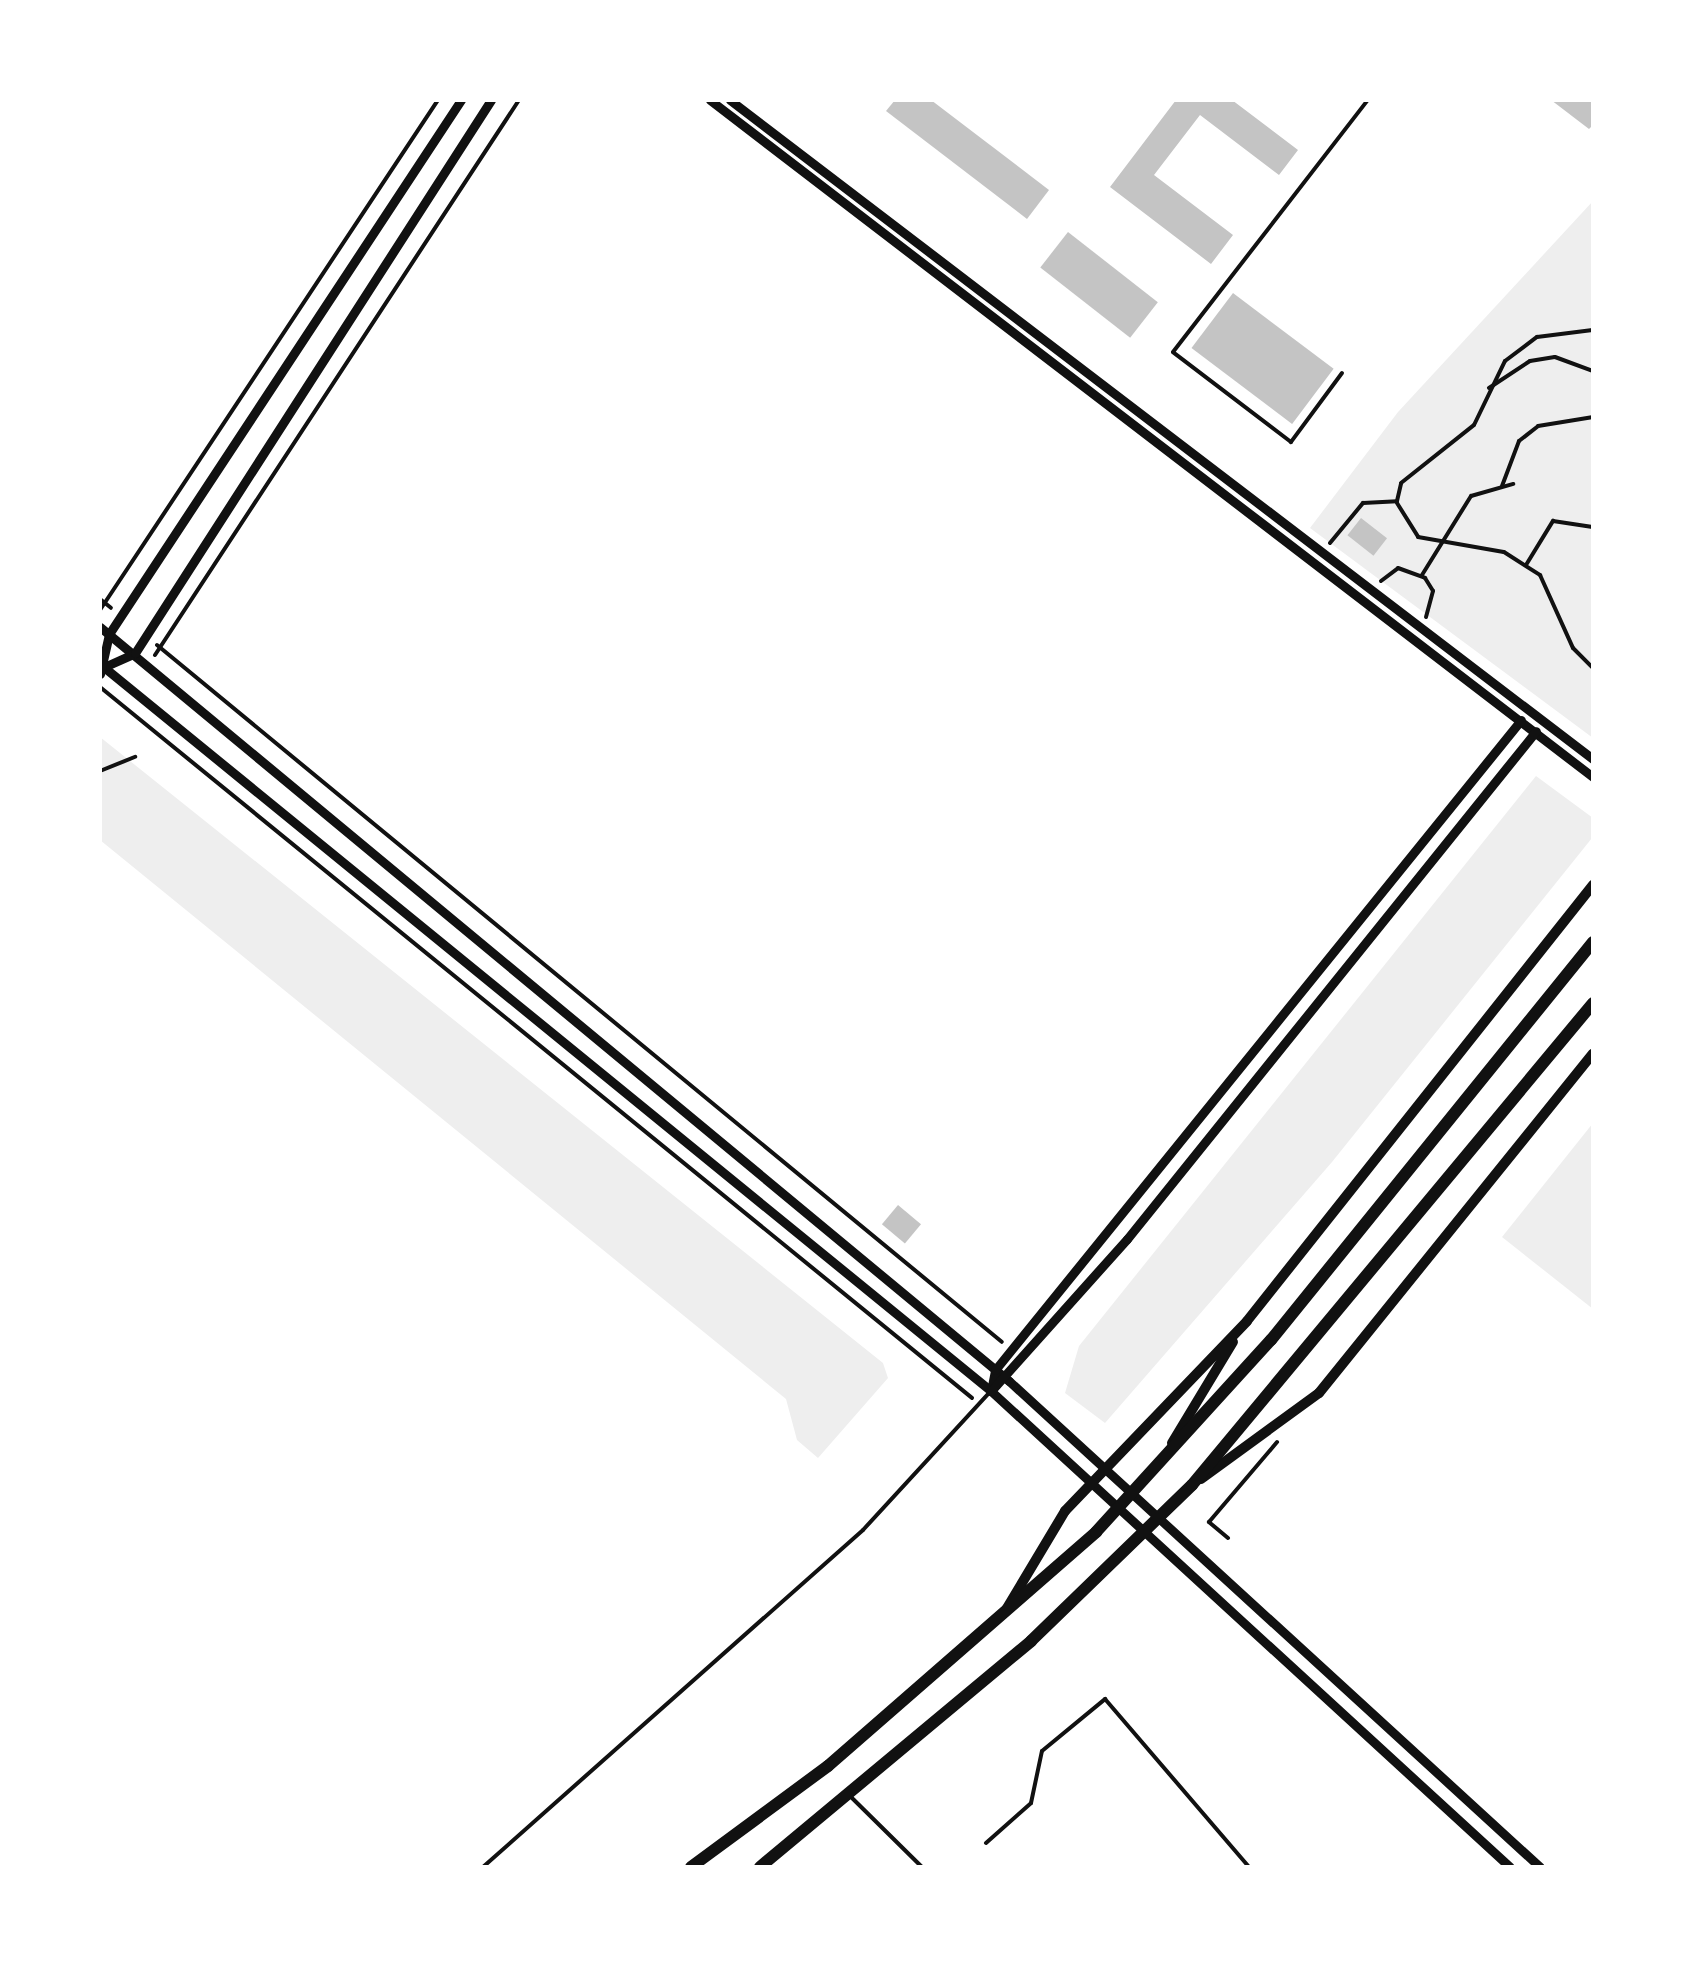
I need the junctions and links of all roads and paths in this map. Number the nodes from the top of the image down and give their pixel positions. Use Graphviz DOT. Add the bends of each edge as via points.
graph roads {
  1 [pos="438,100"];
  2 [pos="461,100"];
  3 [pos="491,100"];
  4 [pos="519,100"];
  5 [pos="710,100"];
  6 [pos="730,100"];
  7 [pos="1368,100"];
  8 [pos="1593,330"];
  9 [pos="1593,371"];
  10 [pos="1342,373"];
  11 [pos="1487,390"];
  12 [pos="1593,417"];
  13 [pos="1513,484"];
  14 [pos="1502,486"];
  15 [pos="1397,502"];
  16 [pos="1593,527"];
  17 [pos="1330,544"];
  18 [pos="1444,547"];
  19 [pos="1526,565"];
  20 [pos="1422,576"];
  21 [pos="1380,582"];
  22 [pos="102,601"];
  23 [pos="100,610"];
  24 [pos="120,616"];
  25 [pos="1426,617"];
  26 [pos="104,631"];
  27 [pos="146,636"];
  28 [pos="160,648"];
  29 [pos="135,653"];
  30 [pos="148,664"];
  31 [pos="102,668"];
  32 [pos="1593,668"];
  33 [pos="100,687"];
  34 [pos="130,688"];
  35 [pos="119,702"];
  36 [pos="1529,710"];
  37 [pos="1544,721"];
  38 [pos="1520,722"];
  39 [pos="1535,732"];
  40 [pos="135,758"];
  41 [pos="1593,758"];
  42 [pos="100,771"];
  43 [pos="1593,777"];
  44 [pos="1593,885"];
  45 [pos="1593,942"];
  46 [pos="1593,1003"];
  47 [pos="1593,1054"];
  48 [pos="1247,1321"];
  49 [pos="1011,1350"];
  50 [pos="995,1370"];
  51 [pos="1009,1381"];
  52 [pos="991,1391"];
  53 [pos="979,1404"];
  54 [pos="1282,1436"];
  55 [pos="1164,1457"];
  56 [pos="1192,1485"];
  57 [pos="1228,1538"];
  58 [pos="1002,1618"];
  59 [pos="852,1796"];
  60 [pos="986,1842"];
  61 [pos="483,1867"];
  62 [pos="692,1867"];
  63 [pos="760,1867"];
  64 [pos="922,1867"];
  65 [pos="1248,1867"];
  66 [pos="1510,1867"];
  67 [pos="1540,1867"];
  1 -- 22 [label="path"];
  2 -- 24 [label="street"];
  3 -- 27 [label="street"];
  4 -- 28 [label="path"];
  5 -- 38 [label="street"];
  6 -- 36 [label="street"];
  7 -- 10 [label="lane" via="1172,352 1291,442"];
  8 -- 11 [label="path" via="1536,336 1504,360"];
  9 -- 11 [label="path" via="1555,357 1530,361"];
  11 -- 15 [label="path" via="1474,425 1400,483"];
  12 -- 14 [label="path" via="1538,426 1518,440"];
  13 -- 14 [label="path"];
  14 -- 18 [label="path" via="1472,496"];
  15 -- 17 [label="path" via="1362,502"];
  15 -- 18 [label="path" via="1418,537"];
  16 -- 19 [label="path" via="1553,521"];
  18 -- 19 [label="path" via="1504,552"];
  18 -- 20 [label="path"];
  19 -- 32 [label="path" via="1552,591 1573,648"];
  20 -- 21 [label="path" via="1398,568"];
  20 -- 25 [label="path" via="1433,591"];
  22 -- 23 [label="path"];
  22 -- 24 [label="path"];
  24 -- 26 [label="street"];
  26 -- 29 [label="street"];
  26 -- 31 [label="street"];
  27 -- 28 [label="path"];
  27 -- 29 [label="street"];
  28 -- 30 [label="path"];
  28 -- 49 [label="path"];
  29 -- 30 [label="street"];
  29 -- 31 [label="street"];
  30 -- 50 [label="street"];
  31 -- 34 [label="street"];
  33 -- 35 [label="path"];
  34 -- 35 [label="path"];
  34 -- 52 [label="street"];
  35 -- 53 [label="path"];
  36 -- 37 [label="street"];
  36 -- 38 [label="street"];
  37 -- 39 [label="street"];
  37 -- 41 [label="street"];
  38 -- 39 [label="street"];
  38 -- 49 [label="street"];
  39 -- 43 [label="street"];
  39 -- 51 [label="street"];
  40 -- 42 [label="path"];
  44 -- 48 [label="main road"];
  45 -- 55 [label="highway" via="1271,1340"];
  46 -- 56 [label="highway" via="1300,1365"];
  47 -- 56 [label="main road" via="1318,1393"];
  48 -- 55 [label="main road"];
  48 -- 58 [label="main road" via="1065,1511"];
  49 -- 50 [label="street"];
  50 -- 51 [label="street"];
  50 -- 52 [label="street"];
  51 -- 52 [label="street"];
  51 -- 67 [label="street"];
  52 -- 53 [label="lane"];
  52 -- 66 [label="street"];
  53 -- 61 [label="lane" via="863,1530"];
  54 -- 57 [label="path" via="1209,1522"];
  55 -- 58 [label="highway" via="1096,1532"];
  56 -- 59 [label="highway" via="1119,1559"];
  58 -- 62 [label="highway"];
  59 -- 63 [label="highway"];
  59 -- 64 [label="lane"];
  60 -- 65 [label="lane" via="1032,1803 1042,1751 1105,1699"];
}
